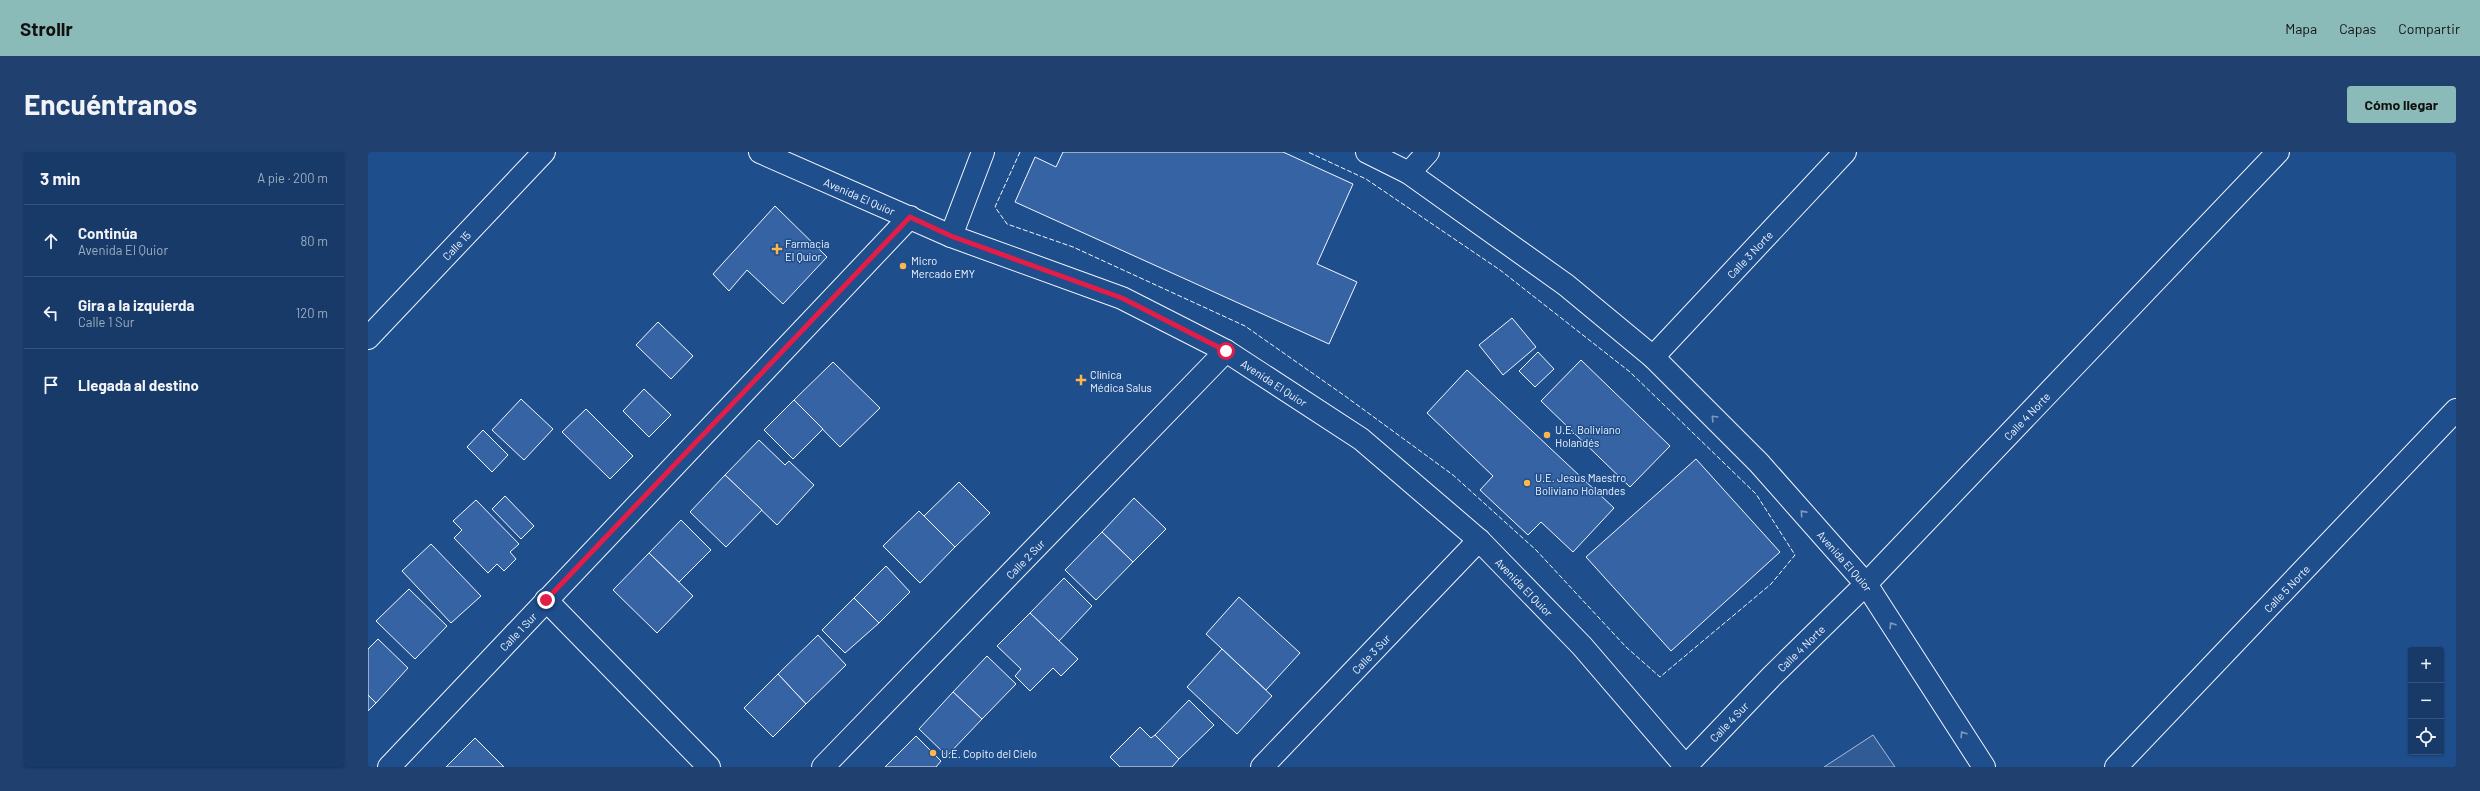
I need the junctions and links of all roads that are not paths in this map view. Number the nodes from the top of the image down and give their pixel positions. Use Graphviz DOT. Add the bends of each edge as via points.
graph roads {
  1 [pos="544,152"];
  2 [pos="760,152"];
  3 [pos="983,152"];
  4 [pos="1367,152"];
  5 [pos="1428,152"];
  6 [pos="1845,152"];
  7 [pos="2278,152"];
  8 [pos="1408,172"];
  9 [pos="910,217"];
  10 [pos="951,236"];
  11 [pos="368,338"];
  12 [pos="1226,351"];
  13 [pos="1653,357"];
  14 [pos="2456,410"];
  15 [pos="1479,540"];
  16 [pos="1866,584"];
  17 [pos="546,600"];
  18 [pos="1772,676"];
  19 [pos="389,767"];
  20 [pos="709,767"];
  21 [pos="823,767"];
  22 [pos="1262,767"];
  23 [pos="1685,767"];
  24 [pos="1984,767"];
  25 [pos="2116,767"];
  1 -- 11 [label="street, Calle 15"];
  2 -- 9 [label="street, Avenida El Quior"];
  3 -- 10 [label="street"];
  4 -- 8 [label="street, Avenida El Quior"];
  5 -- 8 [label="street"];
  6 -- 13 [label="street, Calle 3 Norte"];
  7 -- 16 [label="street, Calle 4 Norte"];
  8 -- 13 [label="street, Avenida El Quior" via="1566,285"];
  9 -- 10 [label="street, Avenida El Quior"];
  9 -- 17 [label="street, Calle 1 Sur"];
  10 -- 12 [label="street, Avenida El Quior" via="1122,298"];
  12 -- 15 [label="street, Avenida El Quior" via="1361,439"];
  12 -- 21 [label="street, Calle 2 Sur"];
  16 -- 13 [label="street, Avenida El Quior, one-way" via="1758,463"];
  14 -- 25 [label="street, Calle 5 Norte"];
  15 -- 22 [label="street, Calle 3 Sur"];
  15 -- 23 [label="street, Avenida El Quior" via="1582,646"];
  16 -- 18 [label="street, Calle 4 Norte"];
  24 -- 16 [label="street, Avenida El Quior, one-way"];
  17 -- 19 [label="street, Calle 1 Sur"];
  17 -- 20 [label="street"];
  18 -- 23 [label="street, Calle 4 Sur"];
}
